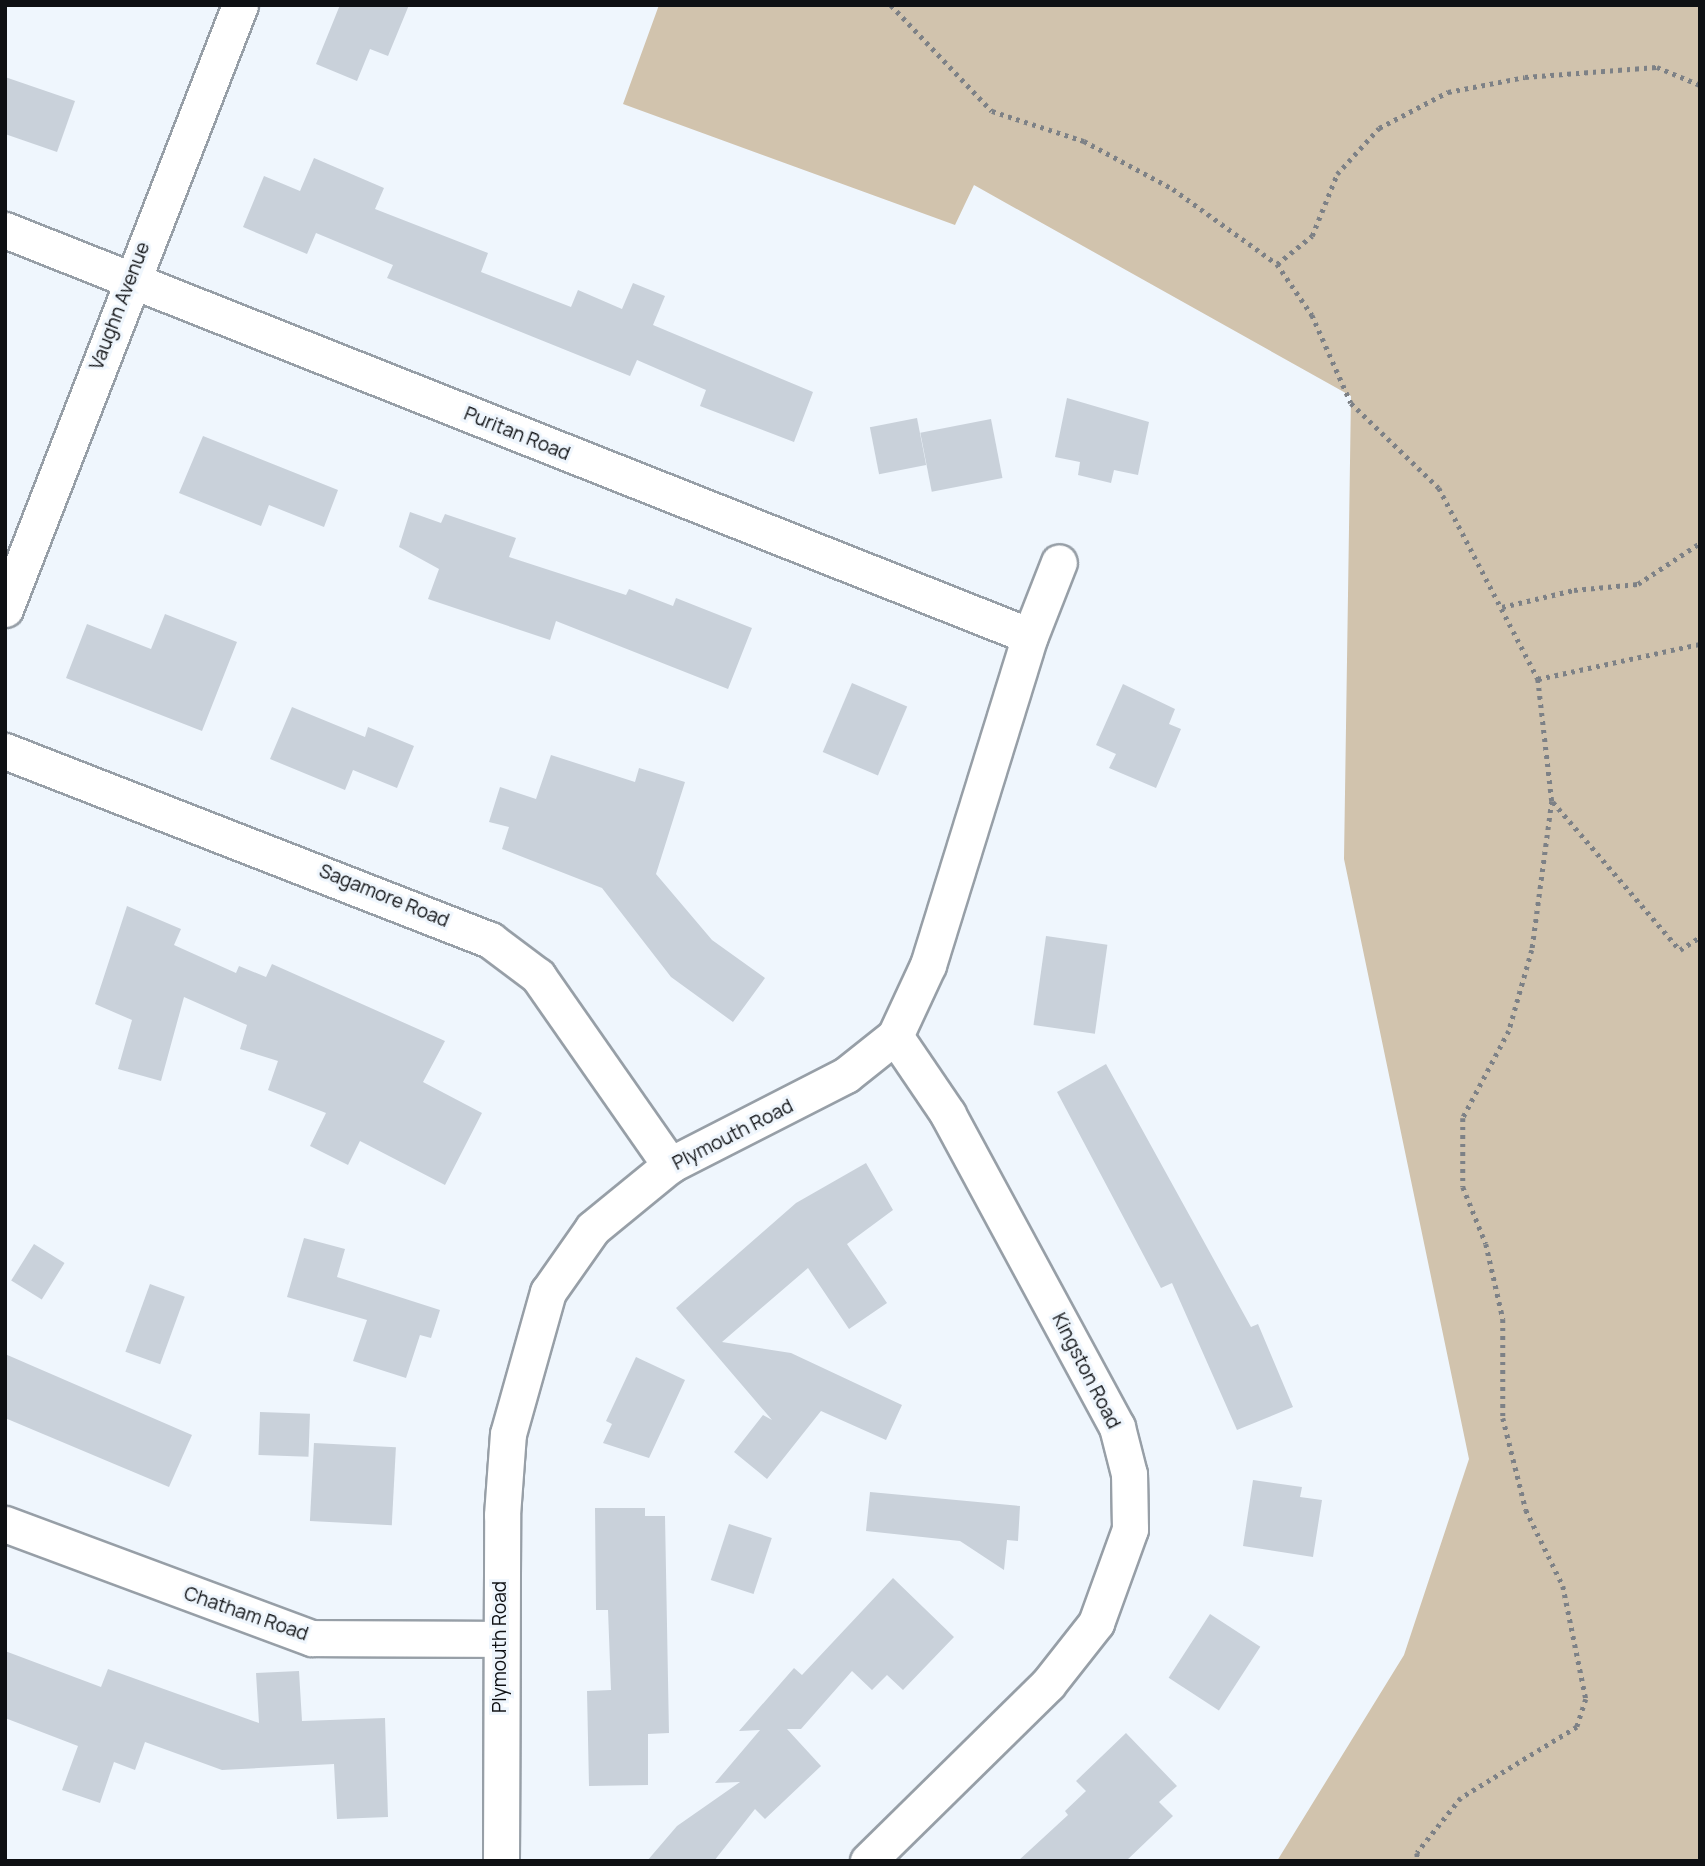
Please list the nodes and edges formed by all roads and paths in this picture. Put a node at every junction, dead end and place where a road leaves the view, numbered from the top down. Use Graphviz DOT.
graph roads {
  1 [pos="240,5"];
  2 [pos="891,5"];
  3 [pos="1700,85"];
  4 [pos="5,230"];
  5 [pos="1277,264"];
  6 [pos="129,281"];
  7 [pos="1698,542"];
  8 [pos="1059,562"];
  9 [pos="1502,607"];
  10 [pos="5,609"];
  11 [pos="1030,636"];
  12 [pos="1700,644"];
  13 [pos="1538,679"];
  14 [pos="5,751"];
  15 [pos="1552,801"];
  16 [pos="1700,937"];
  17 [pos="895,1035"];
  18 [pos="670,1165"];
  19 [pos="5,1524"];
  20 [pos="500,1639"];
  21 [pos="501,1861"];
  22 [pos="868,1861"];
  23 [pos="1418,1861"];
  1 -- 6 [label="street, Vaughn Avenue"];
  2 -- 5 [label="path"];
  3 -- 5 [label="path"];
  4 -- 6 [label="street, Puritan Road"];
  5 -- 9 [label="path"];
  6 -- 10 [label="street, Vaughn Avenue"];
  6 -- 11 [label="street, Puritan Road"];
  7 -- 9 [label="path"];
  8 -- 11 [label="street, Plymouth Road"];
  9 -- 13 [label="path"];
  11 -- 17 [label="street, Plymouth Road"];
  12 -- 13 [label="path"];
  13 -- 15 [label="path"];
  14 -- 18 [label="street, Sagamore Road"];
  15 -- 16 [label="path"];
  15 -- 23 [label="path"];
  17 -- 18 [label="street, Plymouth Road"];
  17 -- 22 [label="street, Kingston Road"];
  18 -- 20 [label="street, Plymouth Road"];
  19 -- 20 [label="street, Chatham Road"];
  20 -- 21 [label="street, Plymouth Road"];
}
